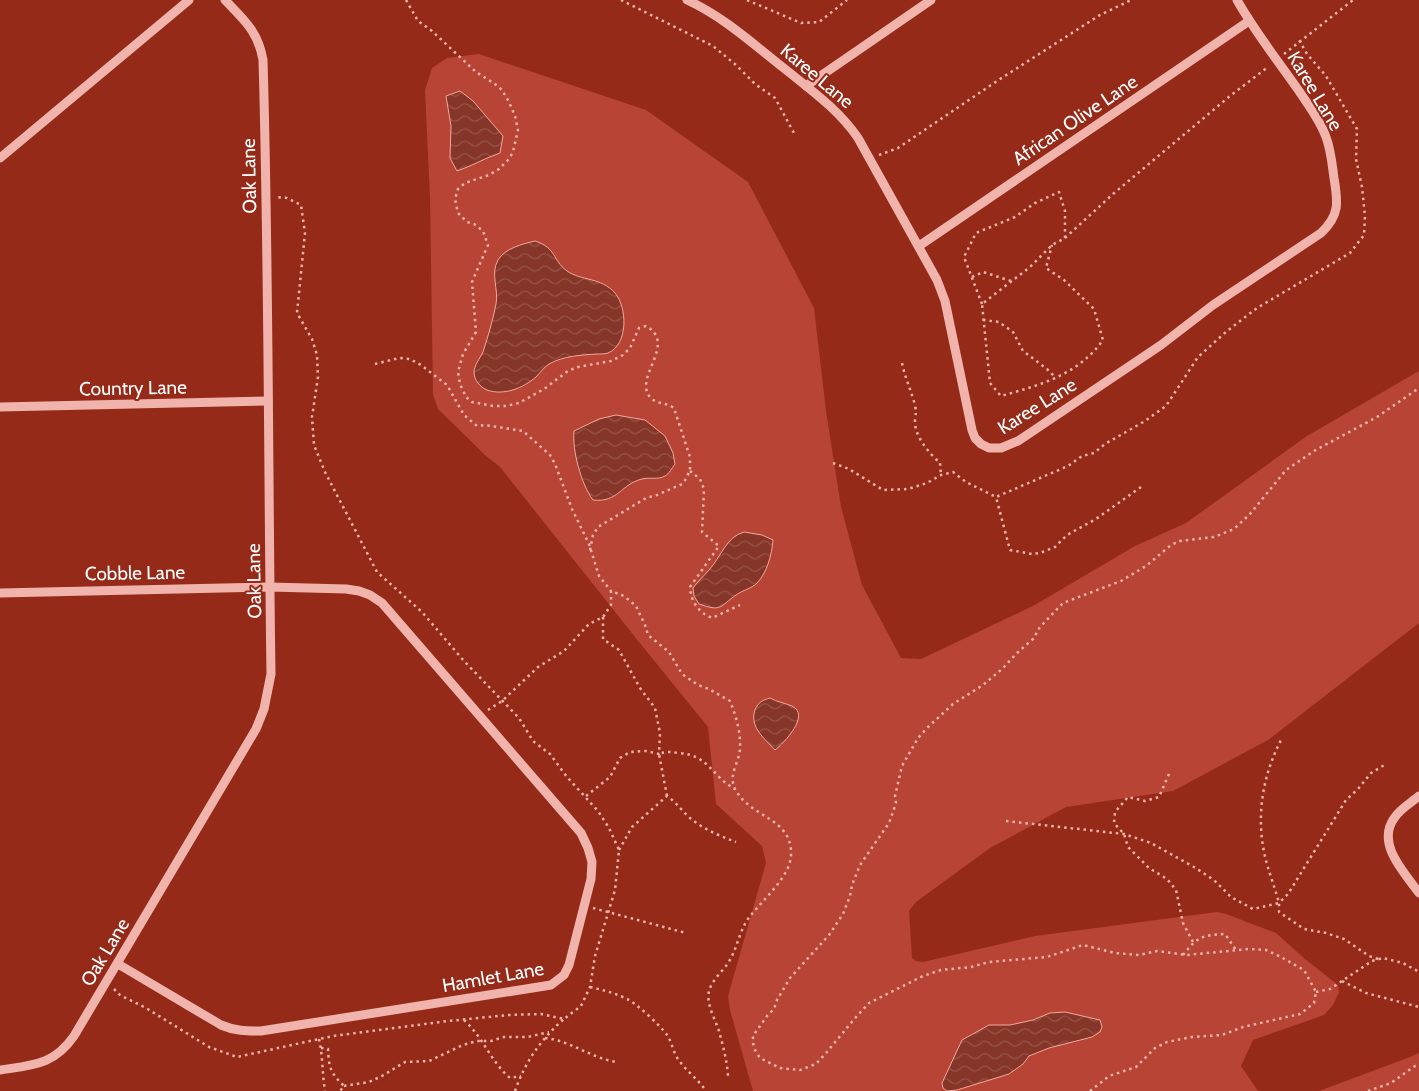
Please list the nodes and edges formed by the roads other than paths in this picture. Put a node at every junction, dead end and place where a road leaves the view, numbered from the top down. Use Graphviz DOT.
graph roads {
  1 [pos="190,0"];
  2 [pos="224,0"];
  3 [pos="687,0"];
  4 [pos="931,0"];
  5 [pos="1237,0"];
  6 [pos="1249,21"];
  7 [pos="806,86"];
  8 [pos="0,158"];
  9 [pos="919,246"];
  10 [pos="268,401"];
  11 [pos="0,407"];
  12 [pos="270,587"];
  13 [pos="0,593"];
  14 [pos="1419,796"];
  15 [pos="1419,893"];
  16 [pos="118,964"];
  17 [pos="0,1070"];
  1 -- 8 [label="street"];
  2 -- 10 [label="street, Oak Lane"];
  3 -- 7 [label="street, Karee Lane"];
  4 -- 7 [label="street"];
  5 -- 6 [label="street, Karee Lane"];
  6 -- 9 [label="street, African Olive Lane"];
  6 -- 9 [label="street, Karee Lane"];
  7 -- 9 [label="street, Karee Lane"];
  10 -- 11 [label="street, Country Lane"];
  10 -- 12 [label="street, Oak Lane"];
  12 -- 13 [label="street, Cobble Lane"];
  12 -- 16 [label="street, Oak Lane"];
  12 -- 16 [label="street, Hamlet Lane"];
  14 -- 15 [label="street"];
  16 -- 17 [label="street, Oak Lane"];
}
